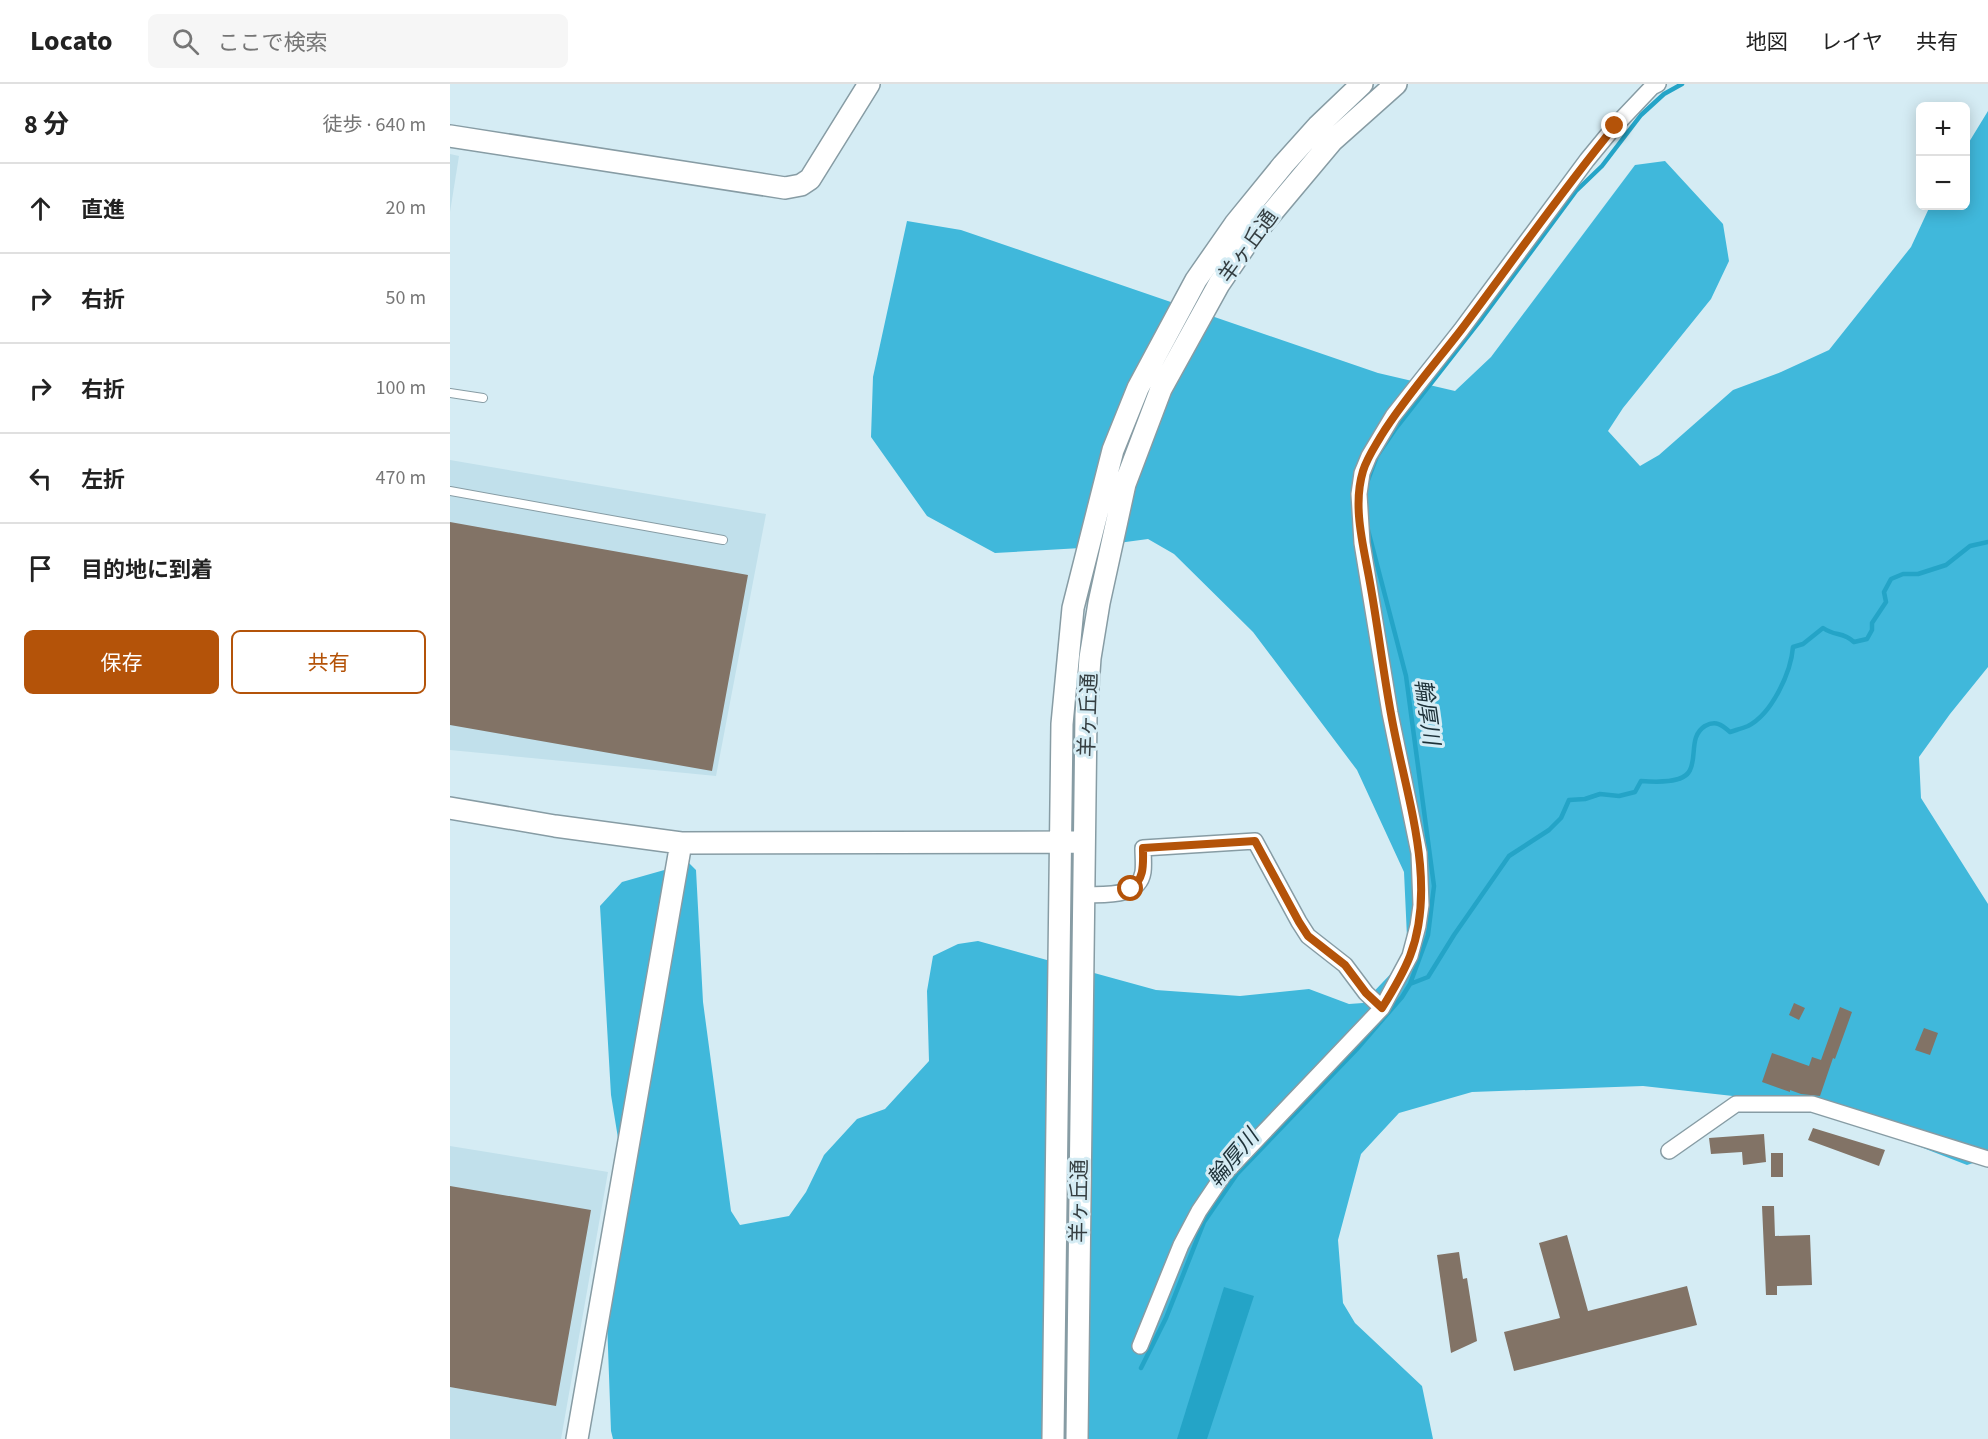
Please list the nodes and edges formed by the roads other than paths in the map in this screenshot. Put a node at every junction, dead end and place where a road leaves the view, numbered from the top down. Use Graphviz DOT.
graph roads {
  1 [pos="869,84"];
  2 [pos="1362,84"];
  3 [pos="1396,84"];
  4 [pos="1658,84"];
  5 [pos="450,136"];
  6 [pos="450,393"];
  7 [pos="483,398"];
  8 [pos="450,491"];
  9 [pos="723,540"];
  10 [pos="450,807"];
  11 [pos="1086,842"];
  12 [pos="681,843"];
  13 [pos="1059,843"];
  14 [pos="1085,895"];
  15 [pos="1382,1008"];
  16 [pos="1669,1151"];
  17 [pos="1988,1158"];
  18 [pos="1140,1346"];
  19 [pos="577,1439"];
  20 [pos="1053,1439"];
  21 [pos="1077,1439"];
  1 -- 5 [label="main road"];
  2 -- 13 [label="main road, 羊ヶ丘通"];
  3 -- 11 [label="main road, 羊ヶ丘通"];
  4 -- 15 [label="street"];
  6 -- 7 [label="lane"];
  8 -- 9 [label="lane"];
  10 -- 12 [label="main road"];
  11 -- 13 [label="main road"];
  11 -- 14 [label="main road, 羊ヶ丘通"];
  12 -- 13 [label="main road"];
  12 -- 19 [label="main road"];
  13 -- 20 [label="main road, 羊ヶ丘通"];
  14 -- 15 [label="street"];
  14 -- 21 [label="main road, 羊ヶ丘通"];
  15 -- 18 [label="street"];
  16 -- 17 [label="street"];
}
